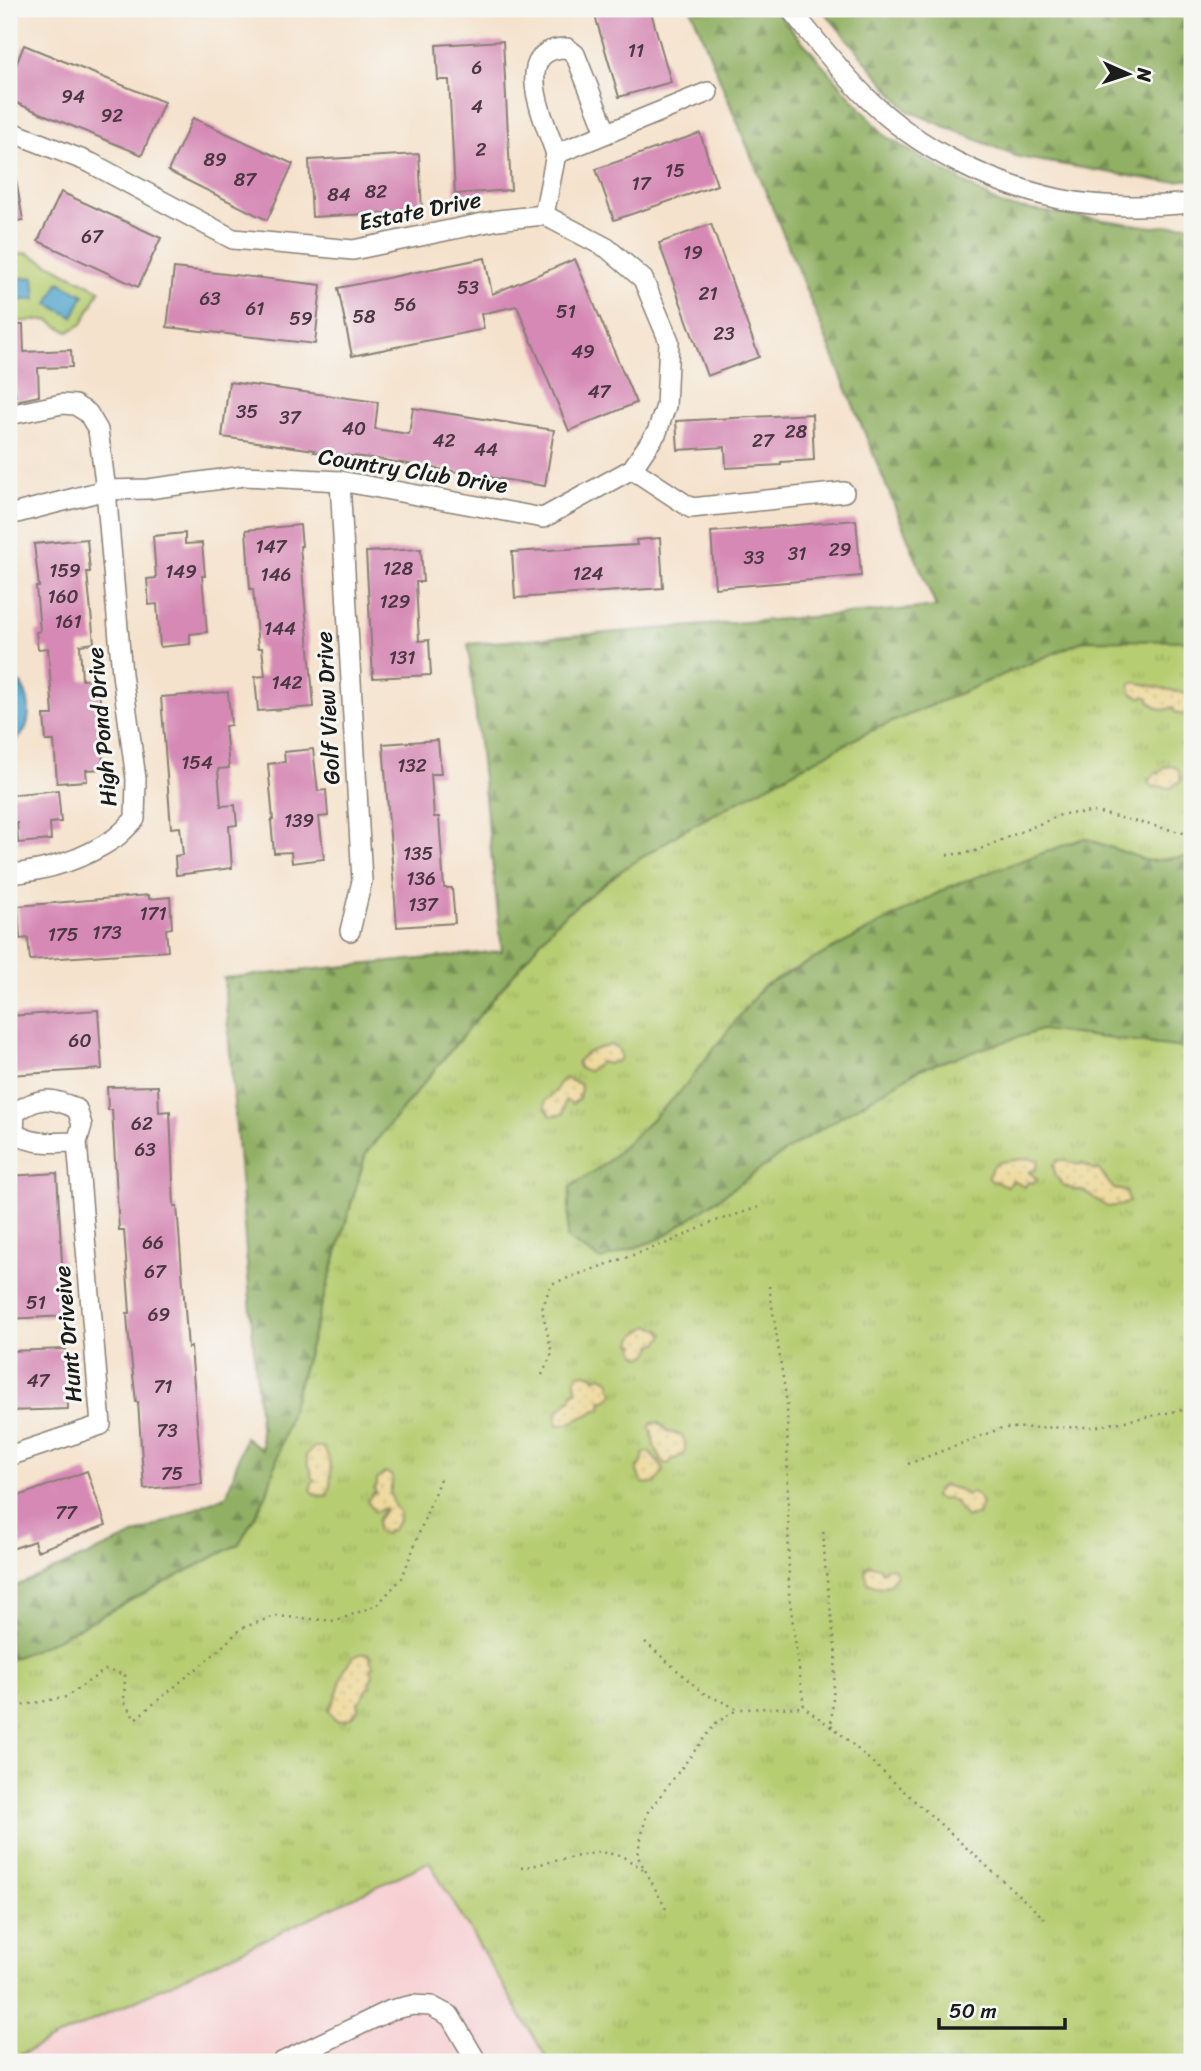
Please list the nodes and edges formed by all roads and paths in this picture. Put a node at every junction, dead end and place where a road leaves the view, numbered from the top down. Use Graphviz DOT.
graph roads {
  1 [pos="790,9"];
  2 [pos="708,92"];
  3 [pos="9,131"];
  4 [pos="606,132"];
  5 [pos="556,154"];
  6 [pos="1192,203"];
  7 [pos="544,215"];
  8 [pos="9,415"];
  9 [pos="632,469"];
  10 [pos="340,481"];
  11 [pos="106,490"];
  12 [pos="844,492"];
  13 [pos="9,515"];
  14 [pos="1192,835"];
  15 [pos="947,855"];
  16 [pos="9,874"];
  17 [pos="350,931"];
  18 [pos="76,1142"];
  19 [pos="763,1206"];
  20 [pos="769,1286"];
  21 [pos="542,1375"];
  22 [pos="1192,1408"];
  23 [pos="9,1457"];
  24 [pos="908,1464"];
  25 [pos="441,1476"];
  26 [pos="823,1527"];
  27 [pos="645,1642"];
  28 [pos="9,1707"];
  29 [pos="804,1707"];
  30 [pos="738,1709"];
  31 [pos="831,1725"];
  32 [pos="521,1868"];
  33 [pos="646,1871"];
  34 [pos="666,1909"];
  35 [pos="1045,1919"];
  36 [pos="282,2062"];
  37 [pos="477,2062"];
  1 -- 6 [label="street"];
  2 -- 4 [label="street"];
  3 -- 7 [label="street, Estate Drive"];
  4 -- 5 [label="street"];
  4 -- 5 [label="street"];
  5 -- 7 [label="street"];
  7 -- 9 [label="street"];
  8 -- 11 [label="street"];
  9 -- 10 [label="street, Country Club Drive"];
  9 -- 12 [label="street"];
  10 -- 11 [label="street, Country Club Drive"];
  10 -- 17 [label="street, Golf View Drive"];
  11 -- 13 [label="street, Country Club Drive"];
  11 -- 16 [label="street, High Pond Drive"];
  14 -- 15 [label="path"];
  18 -- 23 [label="street, Hunt Driveive"];
  19 -- 21 [label="path"];
  20 -- 29 [label="path"];
  22 -- 24 [label="path"];
  25 -- 28 [label="path"];
  26 -- 31 [label="path"];
  27 -- 30 [label="path"];
  29 -- 30 [label="path"];
  29 -- 31 [label="path"];
  30 -- 33 [label="path"];
  31 -- 35 [label="path"];
  32 -- 33 [label="path"];
  33 -- 34 [label="path"];
  36 -- 37 [label="street"];
}
